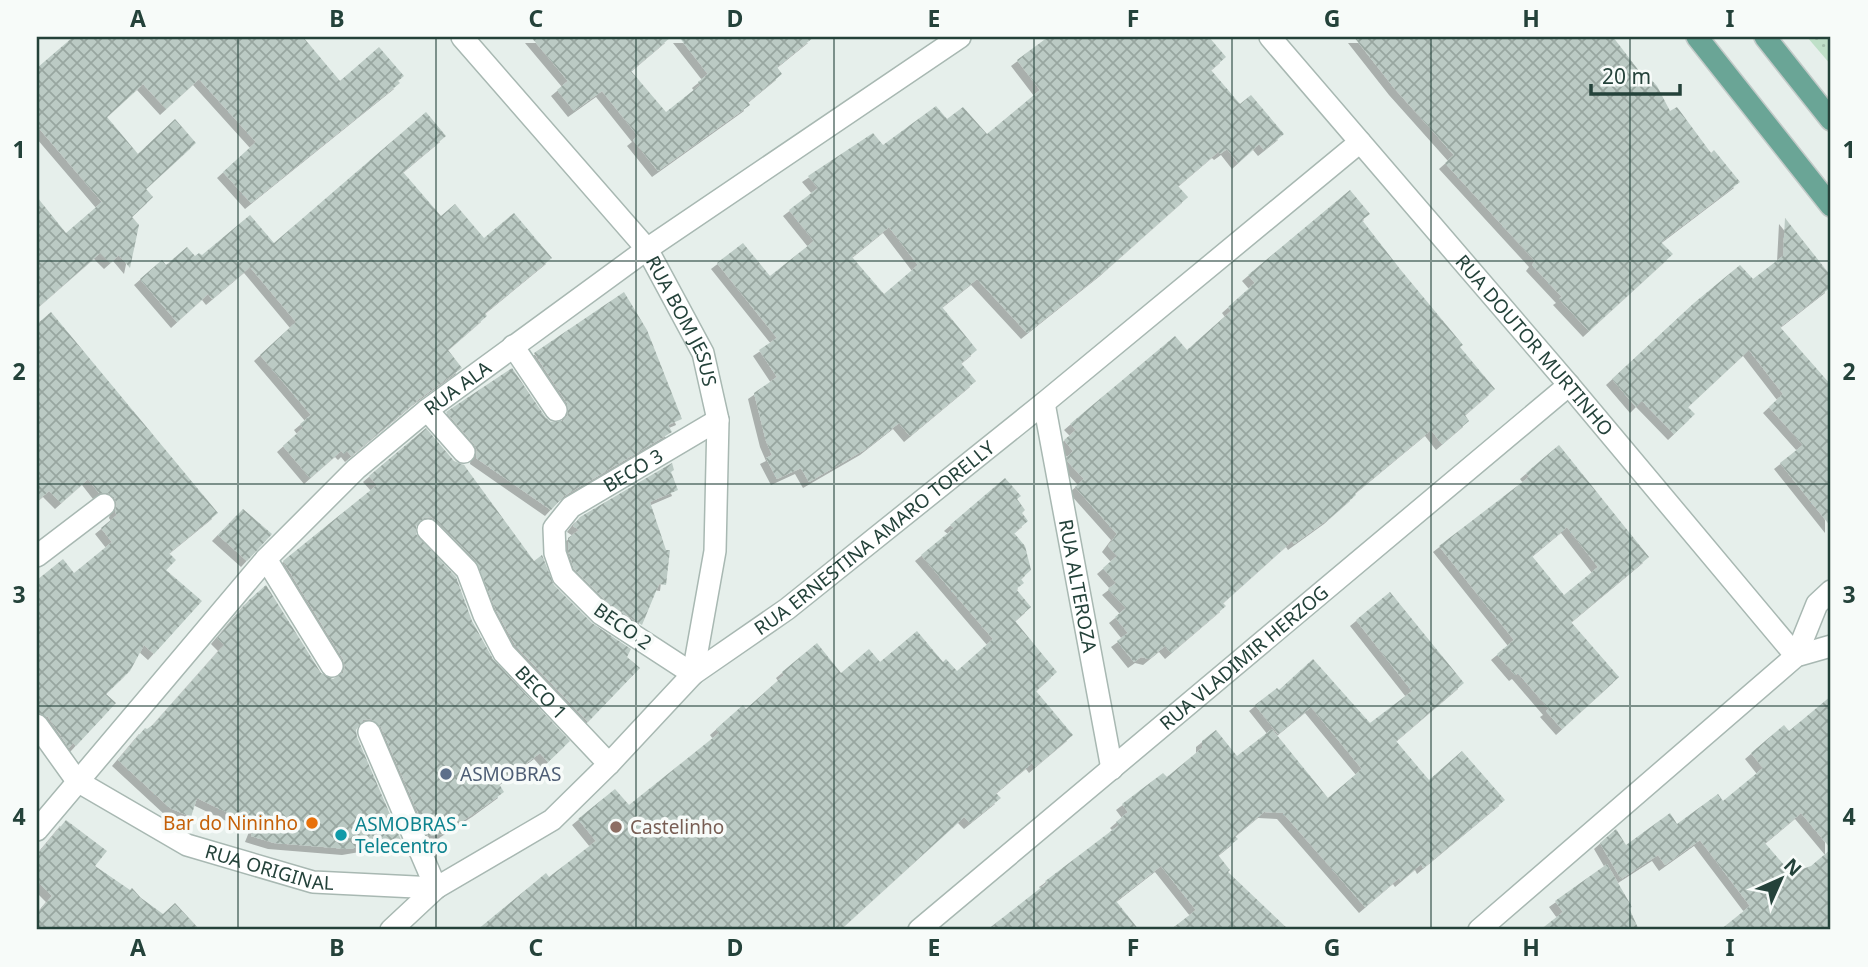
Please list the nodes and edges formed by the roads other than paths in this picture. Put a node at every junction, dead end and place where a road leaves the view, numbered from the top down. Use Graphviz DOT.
graph roads {
  1 [pos="462,37"];
  2 [pos="960,37"];
  3 [pos="1269,37"];
  4 [pos="1697,37"];
  5 [pos="1765,37"];
  6 [pos="1831,120"];
  7 [pos="1360,142"];
  8 [pos="1831,206"];
  9 [pos="647,248"];
  10 [pos="513,346"];
  11 [pos="1569,385"];
  12 [pos="1044,402"];
  13 [pos="427,410"];
  14 [pos="555,410"];
  15 [pos="718,420"];
  16 [pos="464,453"];
  17 [pos="104,505"];
  18 [pos="554,528"];
  19 [pos="428,530"];
  20 [pos="37,556"];
  21 [pos="266,559"];
  22 [pos="1831,591"];
  23 [pos="1831,646"];
  24 [pos="1796,656"];
  25 [pos="332,666"];
  26 [pos="693,674"];
  27 [pos="37,725"];
  28 [pos="369,732"];
  29 [pos="609,764"];
  30 [pos="1112,769"];
  31 [pos="77,781"];
  32 [pos="37,830"];
  33 [pos="436,888"];
  34 [pos="391,930"];
  35 [pos="919,930"];
  36 [pos="1479,930"];
  1 -- 9 [label="street, RUA BOM JESUS"];
  2 -- 9 [label="street, RUA ALA"];
  3 -- 7 [label="street, RUA DOUTOR MURTINHO"];
  4 -- 8 [label="main road"];
  5 -- 6 [label="main road"];
  7 -- 11 [label="street, RUA DOUTOR MURTINHO"];
  7 -- 12 [label="street, RUA ERNESTINA AMARO TORELLY"];
  9 -- 10 [label="street, RUA ALA"];
  9 -- 15 [label="street, RUA BOM JESUS"];
  10 -- 13 [label="street, RUA ALA"];
  10 -- 14 [label="street"];
  11 -- 24 [label="street, RUA DOUTOR MURTINHO"];
  11 -- 30 [label="street, RUA VLADIMIR HERZOG"];
  12 -- 26 [label="street, RUA ERNESTINA AMARO TORELLY"];
  12 -- 30 [label="street, RUA ALTEROZA"];
  13 -- 16 [label="street"];
  13 -- 21 [label="street, RUA ALA"];
  15 -- 18 [label="street, BECO 3"];
  15 -- 26 [label="street, RUA BOM JESUS"];
  17 -- 20 [label="street"];
  18 -- 26 [label="street, BECO 2"];
  19 -- 29 [label="street, BECO 1"];
  21 -- 25 [label="street"];
  21 -- 31 [label="street, RUA ALA"];
  22 -- 24 [label="street"];
  23 -- 24 [label="street"];
  24 -- 36 [label="street"];
  26 -- 29 [label="street, RUA ERNESTINA AMARO TORELLY"];
  27 -- 31 [label="street"];
  28 -- 33 [label="street"];
  29 -- 33 [label="street, RUA ERNESTINA AMARO TORELLY"];
  30 -- 35 [label="street, RUA VLADIMIR HERZOG"];
  31 -- 32 [label="street, RUA ALA"];
  31 -- 33 [label="street, RUA ORIGINAL"];
  33 -- 34 [label="street, RUA ERNESTINA AMARO TORELLY"];
}
